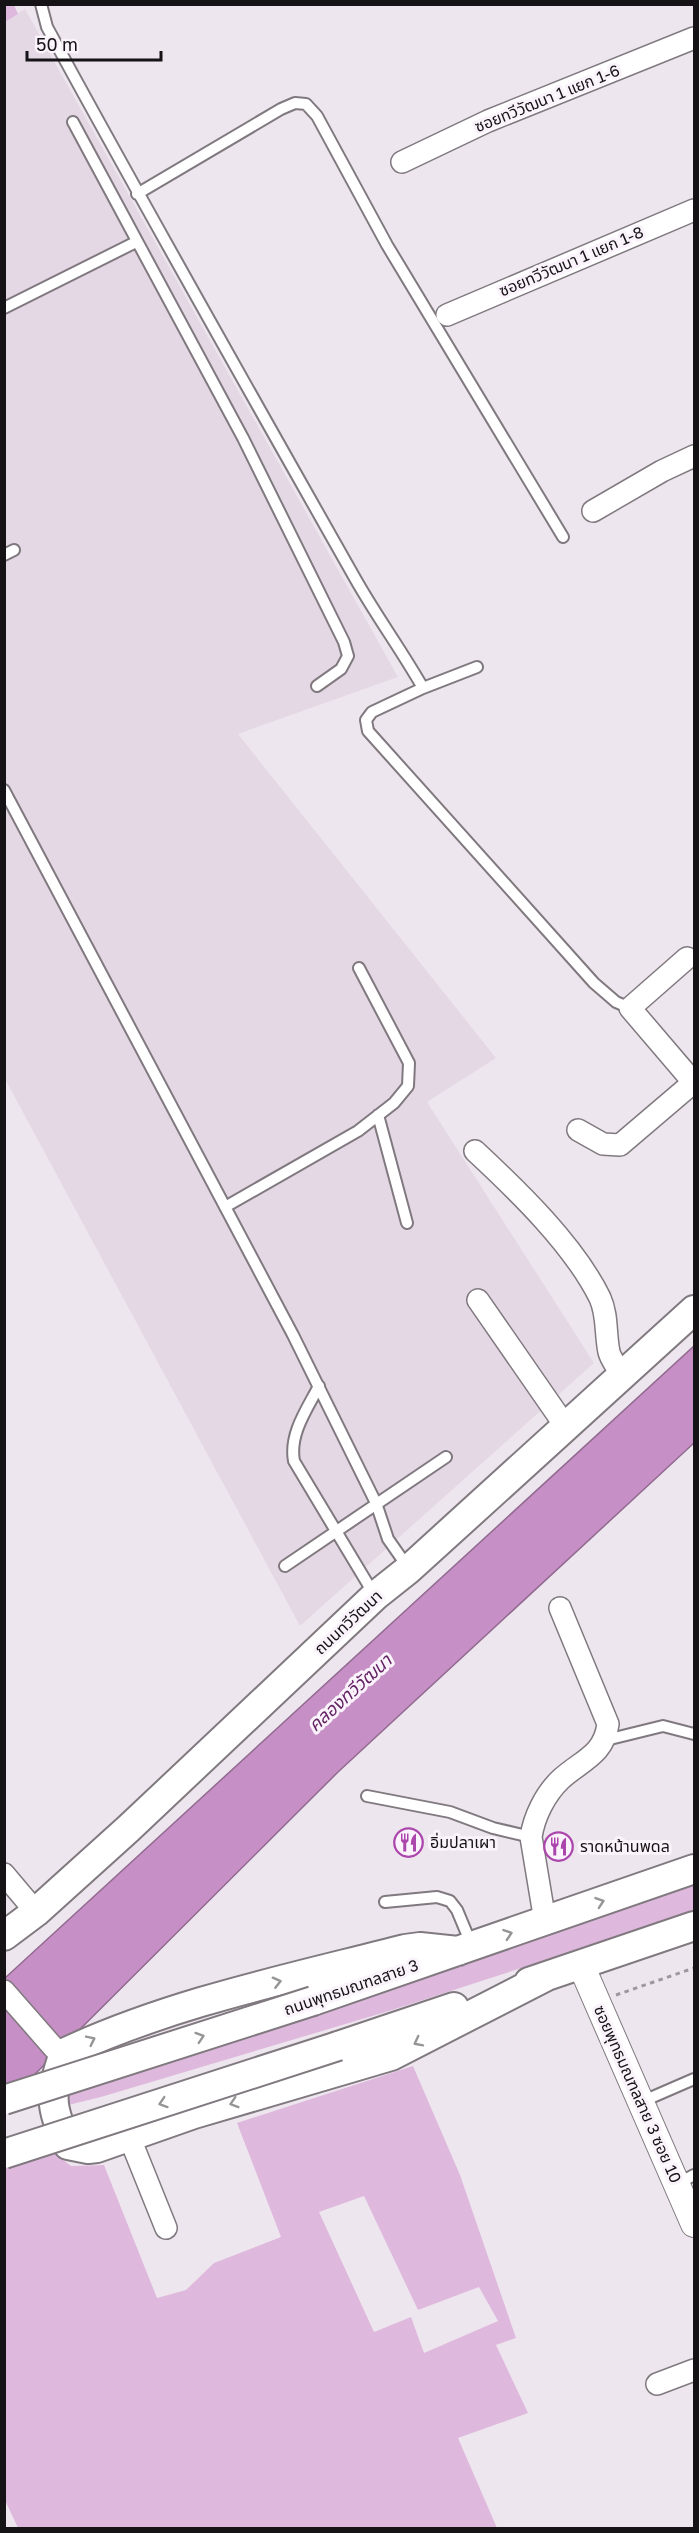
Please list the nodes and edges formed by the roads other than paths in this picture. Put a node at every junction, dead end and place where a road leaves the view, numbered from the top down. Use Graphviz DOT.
graph roads {
  1 [pos="41,4"];
  2 [pos="694,38"];
  3 [pos="73,122"];
  4 [pos="402,162"];
  5 [pos="137,194"];
  6 [pos="694,210"];
  7 [pos="136,243"];
  8 [pos="4,308"];
  9 [pos="447,315"];
  10 [pos="694,456"];
  11 [pos="593,511"];
  12 [pos="563,537"];
  13 [pos="477,667"];
  14 [pos="317,686"];
  15 [pos="423,688"];
  16 [pos="4,790"];
  17 [pos="692,958"];
  18 [pos="359,968"];
  19 [pos="630,1008"];
  20 [pos="694,1083"];
  21 [pos="378,1115"];
  22 [pos="578,1130"];
  23 [pos="475,1151"];
  24 [pos="225,1207"];
  25 [pos="407,1223"];
  26 [pos="478,1300"];
  27 [pos="694,1310"];
  28 [pos="622,1376"];
  29 [pos="319,1386"];
  30 [pos="566,1427"];
  31 [pos="446,1457"];
  32 [pos="376,1503"];
  33 [pos="336,1531"];
  34 [pos="285,1566"];
  35 [pos="409,1569"];
  36 [pos="375,1596"];
  37 [pos="560,1608"];
  38 [pos="694,1734"];
  39 [pos="606,1740"];
  40 [pos="367,1796"];
  41 [pos="531,1837"];
  42 [pos="694,1869"];
  43 [pos="4,1874"];
  44 [pos="385,1902"];
  45 [pos="36,1912"];
  46 [pos="545,1921"];
  47 [pos="694,1926"];
  48 [pos="4,1936"];
  49 [pos="465,1948"];
  50 [pos="581,1965"];
  51 [pos="545,1977"];
  52 [pos="4,1991"];
  53 [pos="59,2050"];
  54 [pos="694,2079"];
  55 [pos="4,2100"];
  56 [pos="641,2102"];
  57 [pos="129,2136"];
  58 [pos="4,2154"];
  59 [pos="686,2179"];
  60 [pos="694,2224"];
  61 [pos="166,2228"];
  62 [pos="694,2370"];
  63 [pos="657,2385"];
  1 -- 5 [label="lane"];
  2 -- 4 [label="street, ซอยทวีวัฒนา 1 แยก 1-6"];
  3 -- 7 [label="lane"];
  5 -- 12 [label="lane"];
  5 -- 15 [label="lane"];
  6 -- 9 [label="street, ซอยทวีวัฒนา 1 แยก 1-8"];
  7 -- 8 [label="lane"];
  7 -- 14 [label="lane"];
  10 -- 11 [label="street"];
  13 -- 15 [label="lane"];
  15 -- 19 [label="lane"];
  16 -- 24 [label="lane"];
  17 -- 19 [label="street"];
  18 -- 21 [label="lane"];
  19 -- 20 [label="street"];
  20 -- 22 [label="street"];
  21 -- 24 [label="lane"];
  21 -- 25 [label="lane"];
  23 -- 28 [label="street"];
  24 -- 29 [label="lane"];
  26 -- 30 [label="street"];
  27 -- 28 [label="main road, ถนนทวีวัฒนา"];
  28 -- 30 [label="main road, ถนนทวีวัฒนา"];
  29 -- 32 [label="lane"];
  29 -- 33 [label="lane"];
  30 -- 35 [label="main road, ถนนทวีวัฒนา"];
  31 -- 32 [label="lane"];
  32 -- 33 [label="lane"];
  32 -- 35 [label="lane"];
  33 -- 34 [label="lane"];
  33 -- 36 [label="lane"];
  35 -- 36 [label="main road, ถนนทวีวัฒนา"];
  36 -- 45 [label="main road, ถนนทวีวัฒนา"];
  37 -- 39 [label="street"];
  38 -- 39 [label="lane"];
  39 -- 41 [label="street"];
  40 -- 41 [label="lane"];
  41 -- 46 [label="street"];
  46 -- 42 [label="main road, ถนนพุทธมณฑลสาย 3, one-way"];
  43 -- 45 [label="street"];
  44 -- 49 [label="lane"];
  45 -- 48 [label="main road, ถนนทวีวัฒนา"];
  49 -- 46 [label="main road, ถนนพุทธมณฑลสาย 3, one-way"];
  47 -- 50 [label="main road"];
  53 -- 49 [label="main road, one-way"];
  55 -- 49 [label="main road, ถนนพุทธมณฑลสาย 3, one-way, bridge"];
  50 -- 51 [label="main road"];
  50 -- 56 [label="street, ซอยพุทธมณฑลสาย 3 ซอย 10"];
  51 -- 57 [label="main road, one-way"];
  51 -- 58 [label="main road, one-way, bridge"];
  52 -- 53 [label="street"];
  53 -- 57 [label="main road"];
  54 -- 56 [label="lane"];
  56 -- 59 [label="street, ซอยพุทธมณฑลสาย 3 ซอย 10"];
  57 -- 61 [label="street"];
  59 -- 60 [label="street, ซอยพุทธมณฑลสาย 3 ซอย 10"];
  62 -- 63 [label="street"];
}
